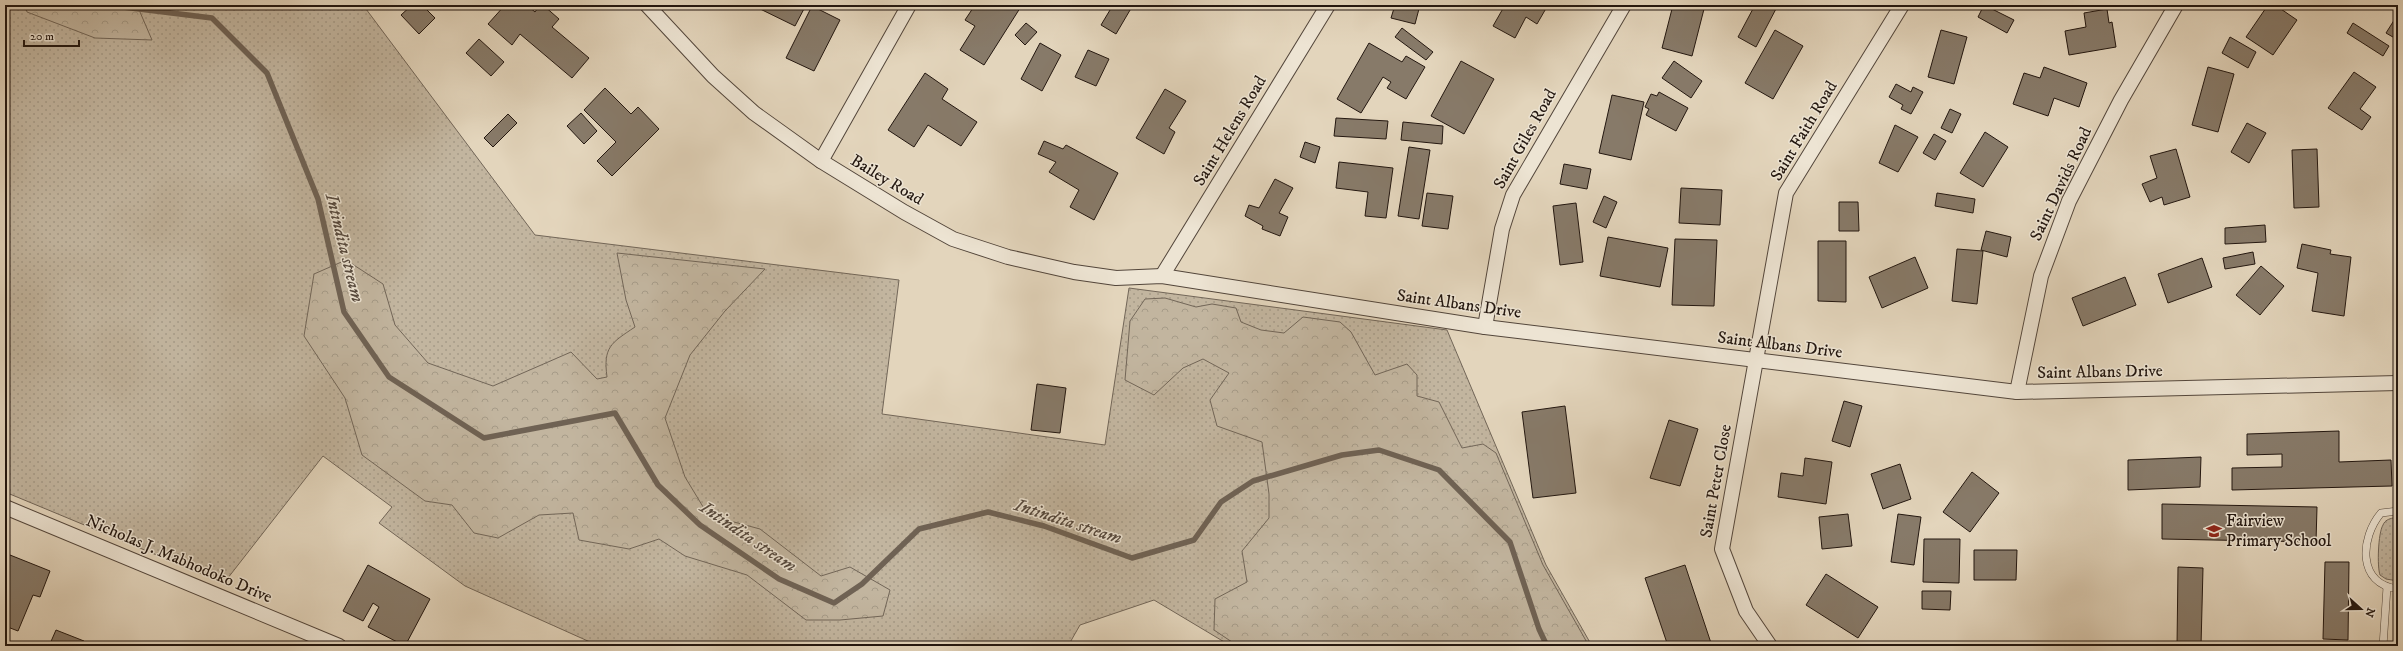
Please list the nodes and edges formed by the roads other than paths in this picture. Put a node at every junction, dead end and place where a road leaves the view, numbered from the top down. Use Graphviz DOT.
graph roads {
  1 [pos="648,5"];
  2 [pos="909,5"];
  3 [pos="1328,5"];
  4 [pos="1624,5"];
  5 [pos="1902,5"];
  6 [pos="2176,5"];
  7 [pos="821,161"];
  8 [pos="1162,276"];
  9 [pos="1485,327"];
  10 [pos="1756,360"];
  11 [pos="2398,383"];
  12 [pos="2017,392"];
  13 [pos="5,506"];
  14 [pos="2398,511"];
  15 [pos="2387,587"];
  16 [pos="2398,588"];
  17 [pos="333,644"];
  18 [pos="1770,646"];
  19 [pos="2383,646"];
  1 -- 7 [label="street, Bailey Road"];
  2 -- 7 [label="street"];
  3 -- 8 [label="street, Saint Helens Road"];
  4 -- 9 [label="street, Saint Giles Road"];
  5 -- 10 [label="street, Saint Faith Road"];
  6 -- 12 [label="street, Saint Davids Road"];
  7 -- 8 [label="street, Bailey Road"];
  8 -- 9 [label="street, Saint Albans Drive"];
  9 -- 10 [label="street, Saint Albans Drive"];
  10 -- 12 [label="street, Saint Albans Drive"];
  10 -- 18 [label="street, Saint Peter Close"];
  11 -- 12 [label="street, Saint Albans Drive"];
  13 -- 17 [label="street, Nicholas J. Mabhodoko Drive"];
  14 -- 15 [label="lane"];
  15 -- 16 [label="lane"];
  15 -- 19 [label="lane"];
}
